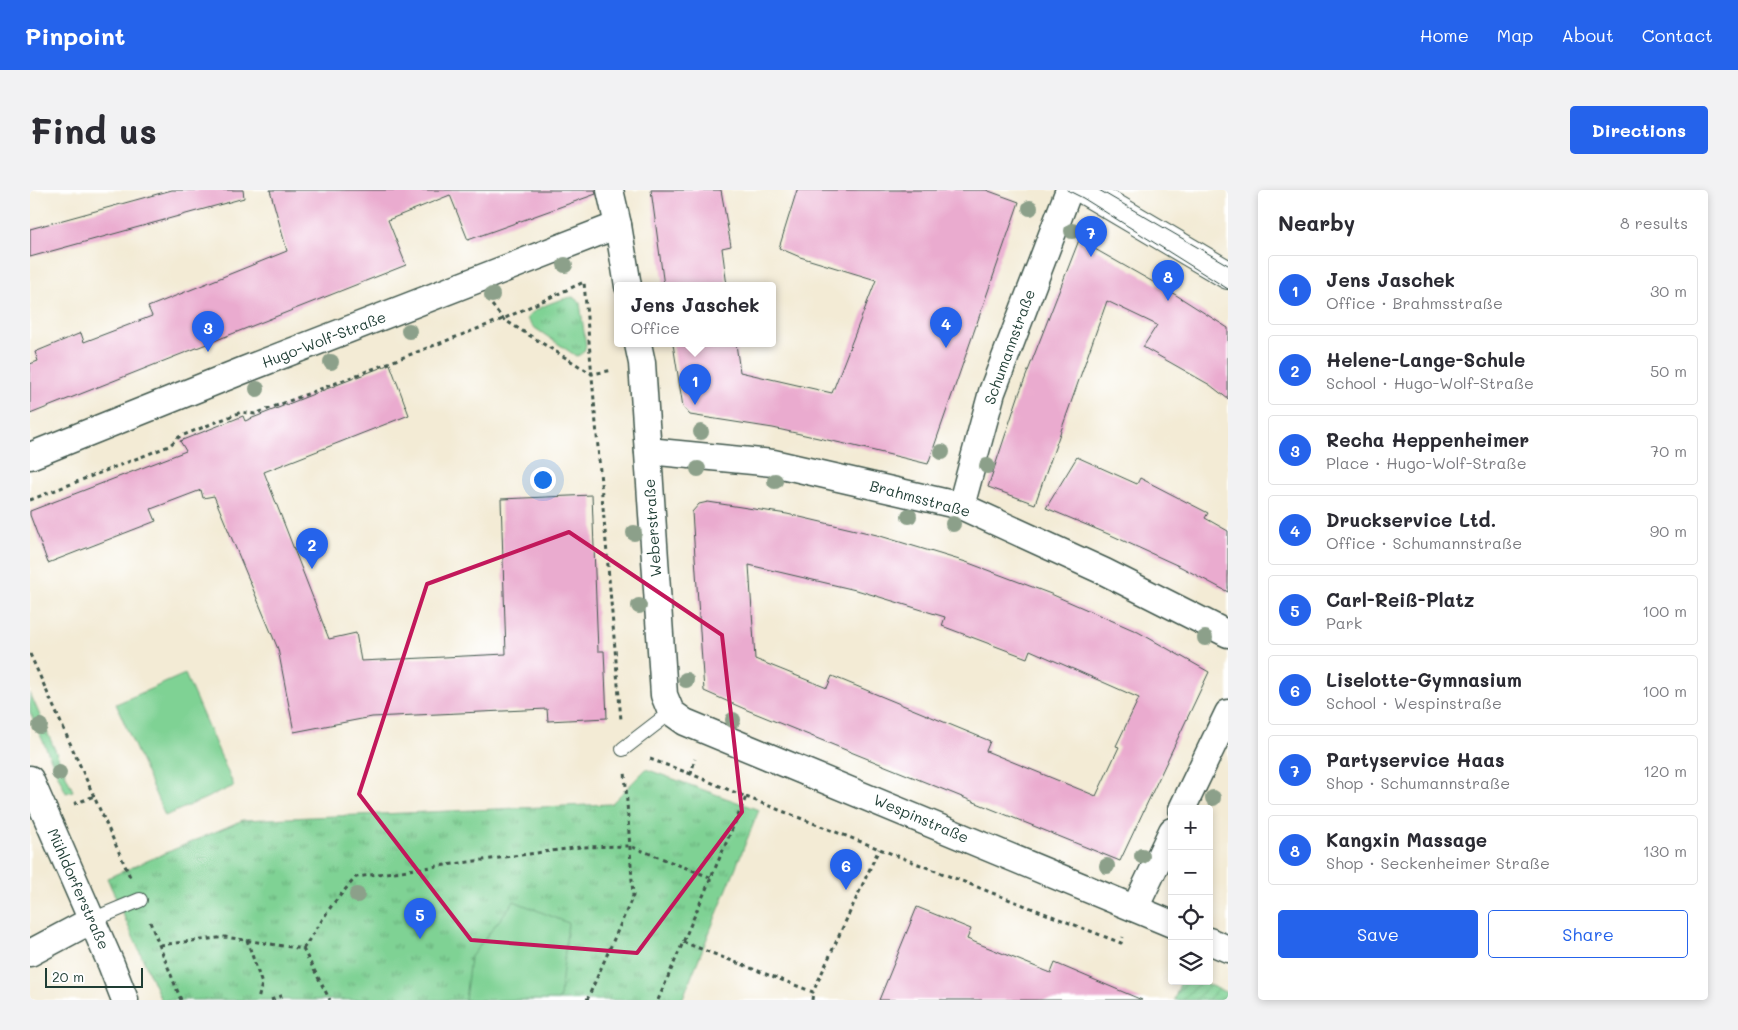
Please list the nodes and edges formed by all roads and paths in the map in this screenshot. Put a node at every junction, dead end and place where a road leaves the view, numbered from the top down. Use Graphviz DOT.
graph roads {
  1 [pos="610,190"];
  2 [pos="1069,190"];
  3 [pos="1084,190"];
  4 [pos="618,225"];
  5 [pos="1228,275"];
  6 [pos="473,282"];
  7 [pos="627,282"];
  8 [pos="503,319"];
  9 [pos="640,354"];
  10 [pos="592,374"];
  11 [pos="648,451"];
  12 [pos="30,456"];
  13 [pos="30,500"];
  14 [pos="961,506"];
  15 [pos="1228,634"];
  16 [pos="30,654"];
  17 [pos="671,712"];
  18 [pos="1228,713"];
  19 [pos="705,730"];
  20 [pos="623,749"];
  21 [pos="690,774"];
  22 [pos="30,779"];
  23 [pos="746,797"];
  24 [pos="1184,805"];
  25 [pos="1168,839"];
  26 [pos="630,846"];
  27 [pos="880,848"];
  28 [pos="712,878"];
  29 [pos="140,900"];
  30 [pos="1135,908"];
  31 [pos="92,920"];
  32 [pos="1168,922"];
  33 [pos="246,940"];
  34 [pos="683,942"];
  35 [pos="1213,942"];
  36 [pos="303,948"];
  37 [pos="1228,949"];
  38 [pos="30,953"];
  39 [pos="813,992"];
  40 [pos="284,995"];
  41 [pos="125,1000"];
  42 [pos="181,1000"];
  43 [pos="258,1000"];
  44 [pos="271,1000"];
  45 [pos="330,1000"];
  46 [pos="587,1000"];
  47 [pos="658,1000"];
  48 [pos="812,1000"];
  1 -- 4 [label="street"];
  2 -- 14 [label="street, Schumannstraße"];
  3 -- 5 [label="street"];
  4 -- 6 [label="street, Hugo-Wolf-Straße"];
  4 -- 7 [label="street"];
  6 -- 8 [label="path"];
  6 -- 12 [label="street, Hugo-Wolf-Straße"];
  8 -- 10 [label="path"];
  8 -- 10 [label="path"];
  8 -- 13 [label="path"];
  9 -- 10 [label="path"];
  9 -- 11 [label="street, Weberstraße"];
  10 -- 20 [label="path"];
  11 -- 14 [label="street, Brahmsstraße"];
  11 -- 17 [label="street, Weberstraße"];
  14 -- 15 [label="street, Brahmsstraße"];
  16 -- 29 [label="path"];
  17 -- 19 [label="street, Wespinstraße"];
  17 -- 20 [label="lane"];
  18 -- 24 [label="street"];
  19 -- 21 [label="path"];
  19 -- 30 [label="street, Wespinstraße"];
  20 -- 21 [label="path"];
  20 -- 26 [label="path"];
  21 -- 23 [label="path"];
  22 -- 31 [label="street, Mühldorferstraße"];
  23 -- 27 [label="path"];
  23 -- 28 [label="path"];
  25 -- 30 [label="street"];
  26 -- 28 [label="path"];
  26 -- 36 [label="path"];
  26 -- 46 [label="path"];
  27 -- 30 [label="path"];
  27 -- 39 [label="path"];
  28 -- 34 [label="path"];
  29 -- 31 [label="lane"];
  30 -- 32 [label="street, Wespinstraße"];
  31 -- 38 [label="street"];
  31 -- 41 [label="street, Mühldorferstraße"];
  33 -- 36 [label="path"];
  33 -- 42 [label="path"];
  33 -- 43 [label="path"];
  34 -- 39 [label="path"];
  34 -- 47 [label="path"];
  35 -- 37 [label="street"];
  36 -- 45 [label="path"];
  39 -- 48 [label="path"];
  40 -- 44 [label="path"];
}
